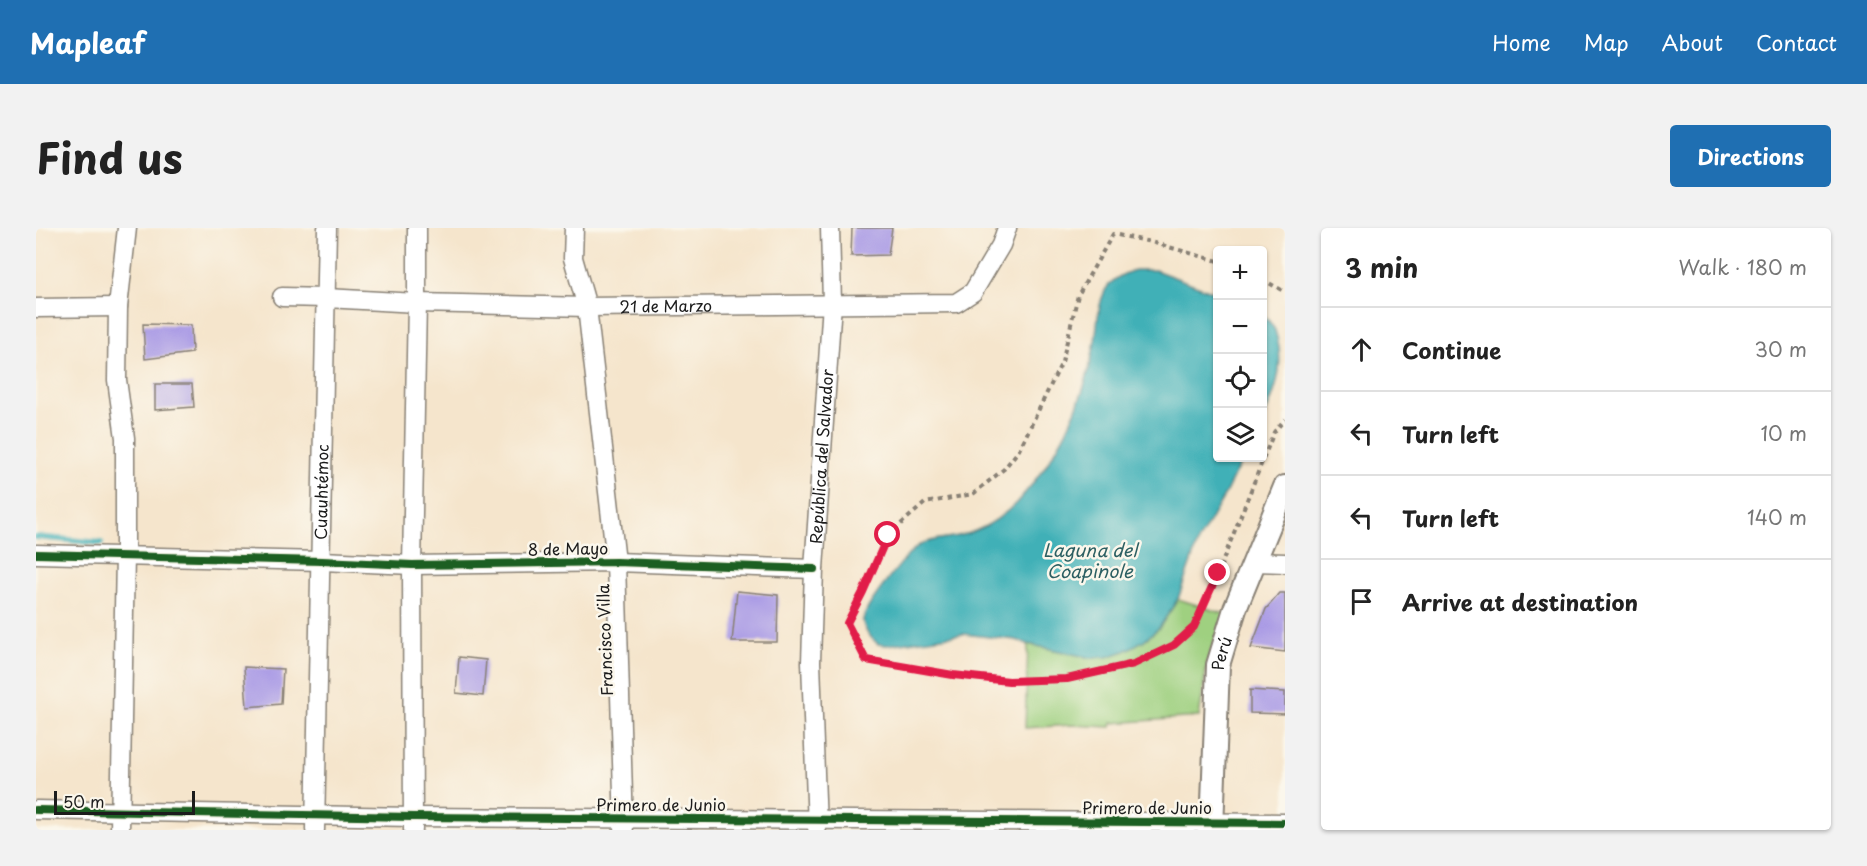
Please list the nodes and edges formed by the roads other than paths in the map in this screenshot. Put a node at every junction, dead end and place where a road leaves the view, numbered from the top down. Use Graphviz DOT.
graph roads {
  1 [pos="127,228"];
  2 [pos="327,228"];
  3 [pos="417,228"];
  4 [pos="574,228"];
  5 [pos="830,228"];
  6 [pos="1007,228"];
  7 [pos="282,297"];
  8 [pos="326,298"];
  9 [pos="417,303"];
  10 [pos="831,303"];
  11 [pos="587,307"];
  12 [pos="36,308"];
  13 [pos="118,308"];
  14 [pos="1285,488"];
  15 [pos="36,554"];
  16 [pos="125,555"];
  17 [pos="322,561"];
  18 [pos="616,562"];
  19 [pos="1253,562"];
  20 [pos="1285,563"];
  21 [pos="412,565"];
  22 [pos="814,569"];
  23 [pos="36,810"];
  24 [pos="120,821"];
  25 [pos="315,823"];
  26 [pos="412,823"];
  27 [pos="1285,823"];
  28 [pos="624,824"];
  29 [pos="817,824"];
  30 [pos="1018,825"];
  31 [pos="1212,826"];
  1 -- 13 [label="street"];
  2 -- 8 [label="street, Cuauhtémoc"];
  3 -- 9 [label="street"];
  4 -- 11 [label="street, Francisco Villa"];
  5 -- 10 [label="street, República del Salvador"];
  6 -- 10 [label="street, 21 de Marzo"];
  7 -- 8 [label="street, 21 de Marzo"];
  8 -- 9 [label="street, 21 de Marzo"];
  8 -- 17 [label="street, Cuauhtémoc"];
  9 -- 11 [label="street, 21 de Marzo"];
  9 -- 21 [label="street"];
  10 -- 11 [label="street, 21 de Marzo"];
  10 -- 22 [label="street, República del Salvador"];
  11 -- 18 [label="street, Francisco Villa"];
  12 -- 13 [label="street"];
  13 -- 16 [label="street"];
  14 -- 19 [label="street, Perú"];
  15 -- 16 [label="street, 8 de Mayo"];
  16 -- 17 [label="street, 8 de Mayo"];
  16 -- 24 [label="street"];
  17 -- 21 [label="street, 8 de Mayo"];
  17 -- 25 [label="street, Cuauhtémoc"];
  18 -- 21 [label="street, 8 de Mayo"];
  18 -- 22 [label="street, 8 de Mayo"];
  18 -- 28 [label="street, Francisco Villa"];
  19 -- 20 [label="street"];
  19 -- 31 [label="street, Perú"];
  21 -- 26 [label="street"];
  22 -- 29 [label="street, República del Salvador"];
  23 -- 24 [label="street, Primero de Junio"];
  24 -- 25 [label="street, Primero de Junio"];
  25 -- 26 [label="street, Primero de Junio"];
  26 -- 28 [label="street, Primero de Junio"];
  27 -- 31 [label="street, Primero de Junio"];
  28 -- 29 [label="street, Primero de Junio"];
  29 -- 30 [label="street, Primero de Junio"];
  30 -- 31 [label="street, Primero de Junio"];
}
